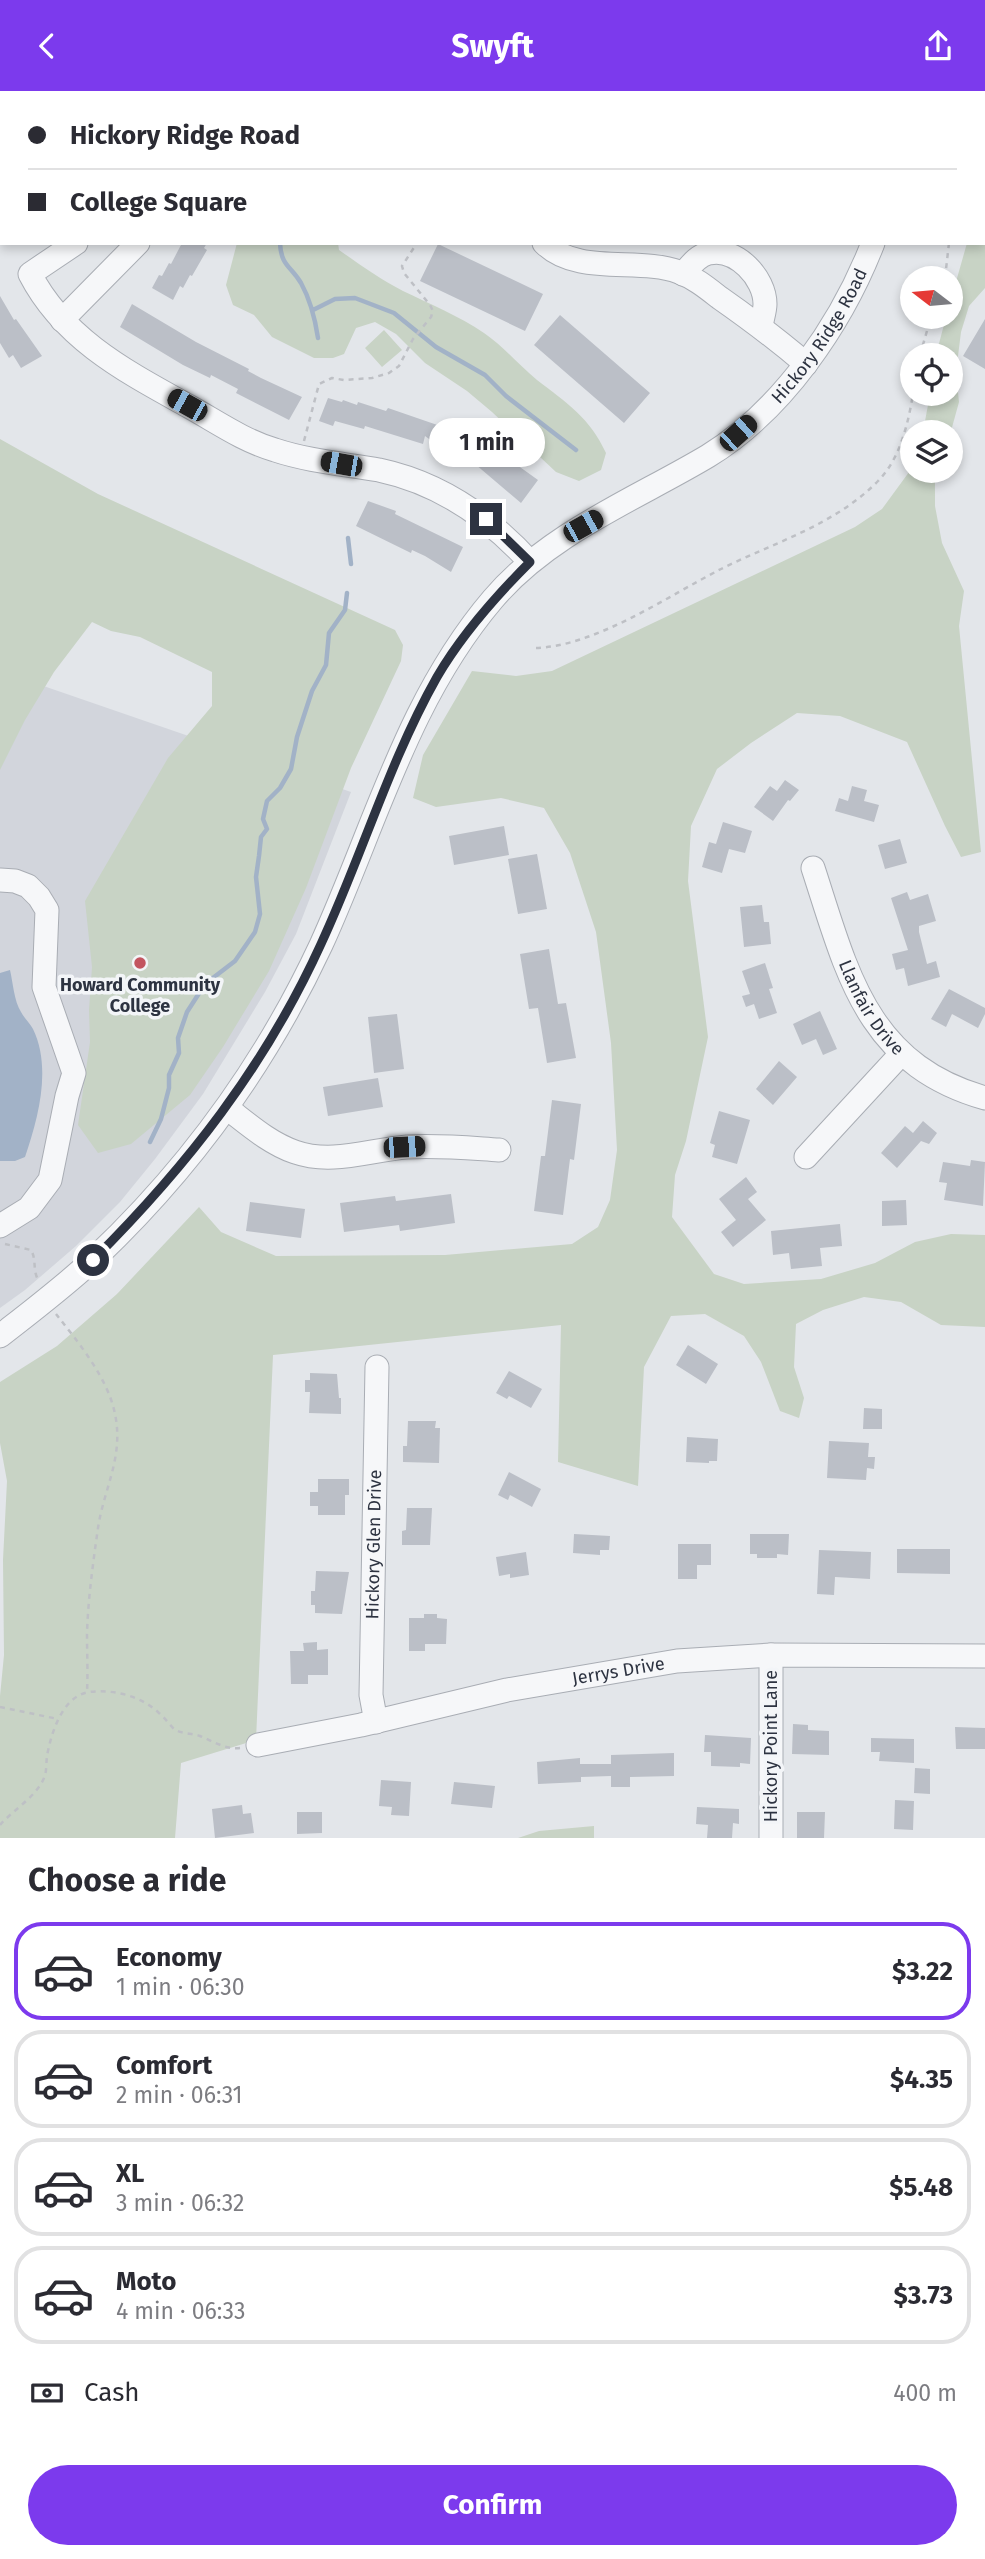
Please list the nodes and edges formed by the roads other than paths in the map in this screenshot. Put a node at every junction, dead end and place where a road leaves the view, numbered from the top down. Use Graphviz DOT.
graph roads {
  1 [pos="73,245"];
  2 [pos="136,245"];
  3 [pos="547,245"];
  4 [pos="872,245"];
  5 [pos="682,274"];
  6 [pos="62,320"];
  7 [pos="761,325"];
  8 [pos="806,364"];
  9 [pos="530,562"];
  10 [pos="813,868"];
  11 [pos="0,880"];
  12 [pos="901,1054"];
  13 [pos="985,1098"];
  14 [pos="227,1108"];
  15 [pos="499,1150"];
  16 [pos="806,1157"];
  17 [pos="0,1226"];
  18 [pos="0,1336"];
  19 [pos="377,1367"];
  20 [pos="771,1655"];
  21 [pos="985,1656"];
  22 [pos="376,1722"];
  23 [pos="258,1745"];
  24 [pos="771,1838"];
  1 -- 6 [label="street"];
  2 -- 6 [label="street"];
  3 -- 5 [label="street"];
  4 -- 8 [label="street, Hickory Ridge Road"];
  5 -- 7 [label="street"];
  5 -- 7 [label="street"];
  6 -- 9 [label="street"];
  7 -- 8 [label="street"];
  8 -- 9 [label="street, Hickory Ridge Road"];
  9 -- 14 [label="street, Hickory Ridge Road"];
  10 -- 12 [label="street, Llanfair Drive"];
  11 -- 17 [label="street"];
  12 -- 13 [label="street, Llanfair Drive"];
  12 -- 16 [label="street"];
  14 -- 15 [label="street"];
  14 -- 18 [label="street, Hickory Ridge Road"];
  19 -- 22 [label="street, Hickory Glen Drive"];
  20 -- 21 [label="street, Jerrys Drive"];
  20 -- 22 [label="street, Jerrys Drive"];
  20 -- 24 [label="street, Hickory Point Lane"];
  22 -- 23 [label="street, Jerrys Drive"];
}
